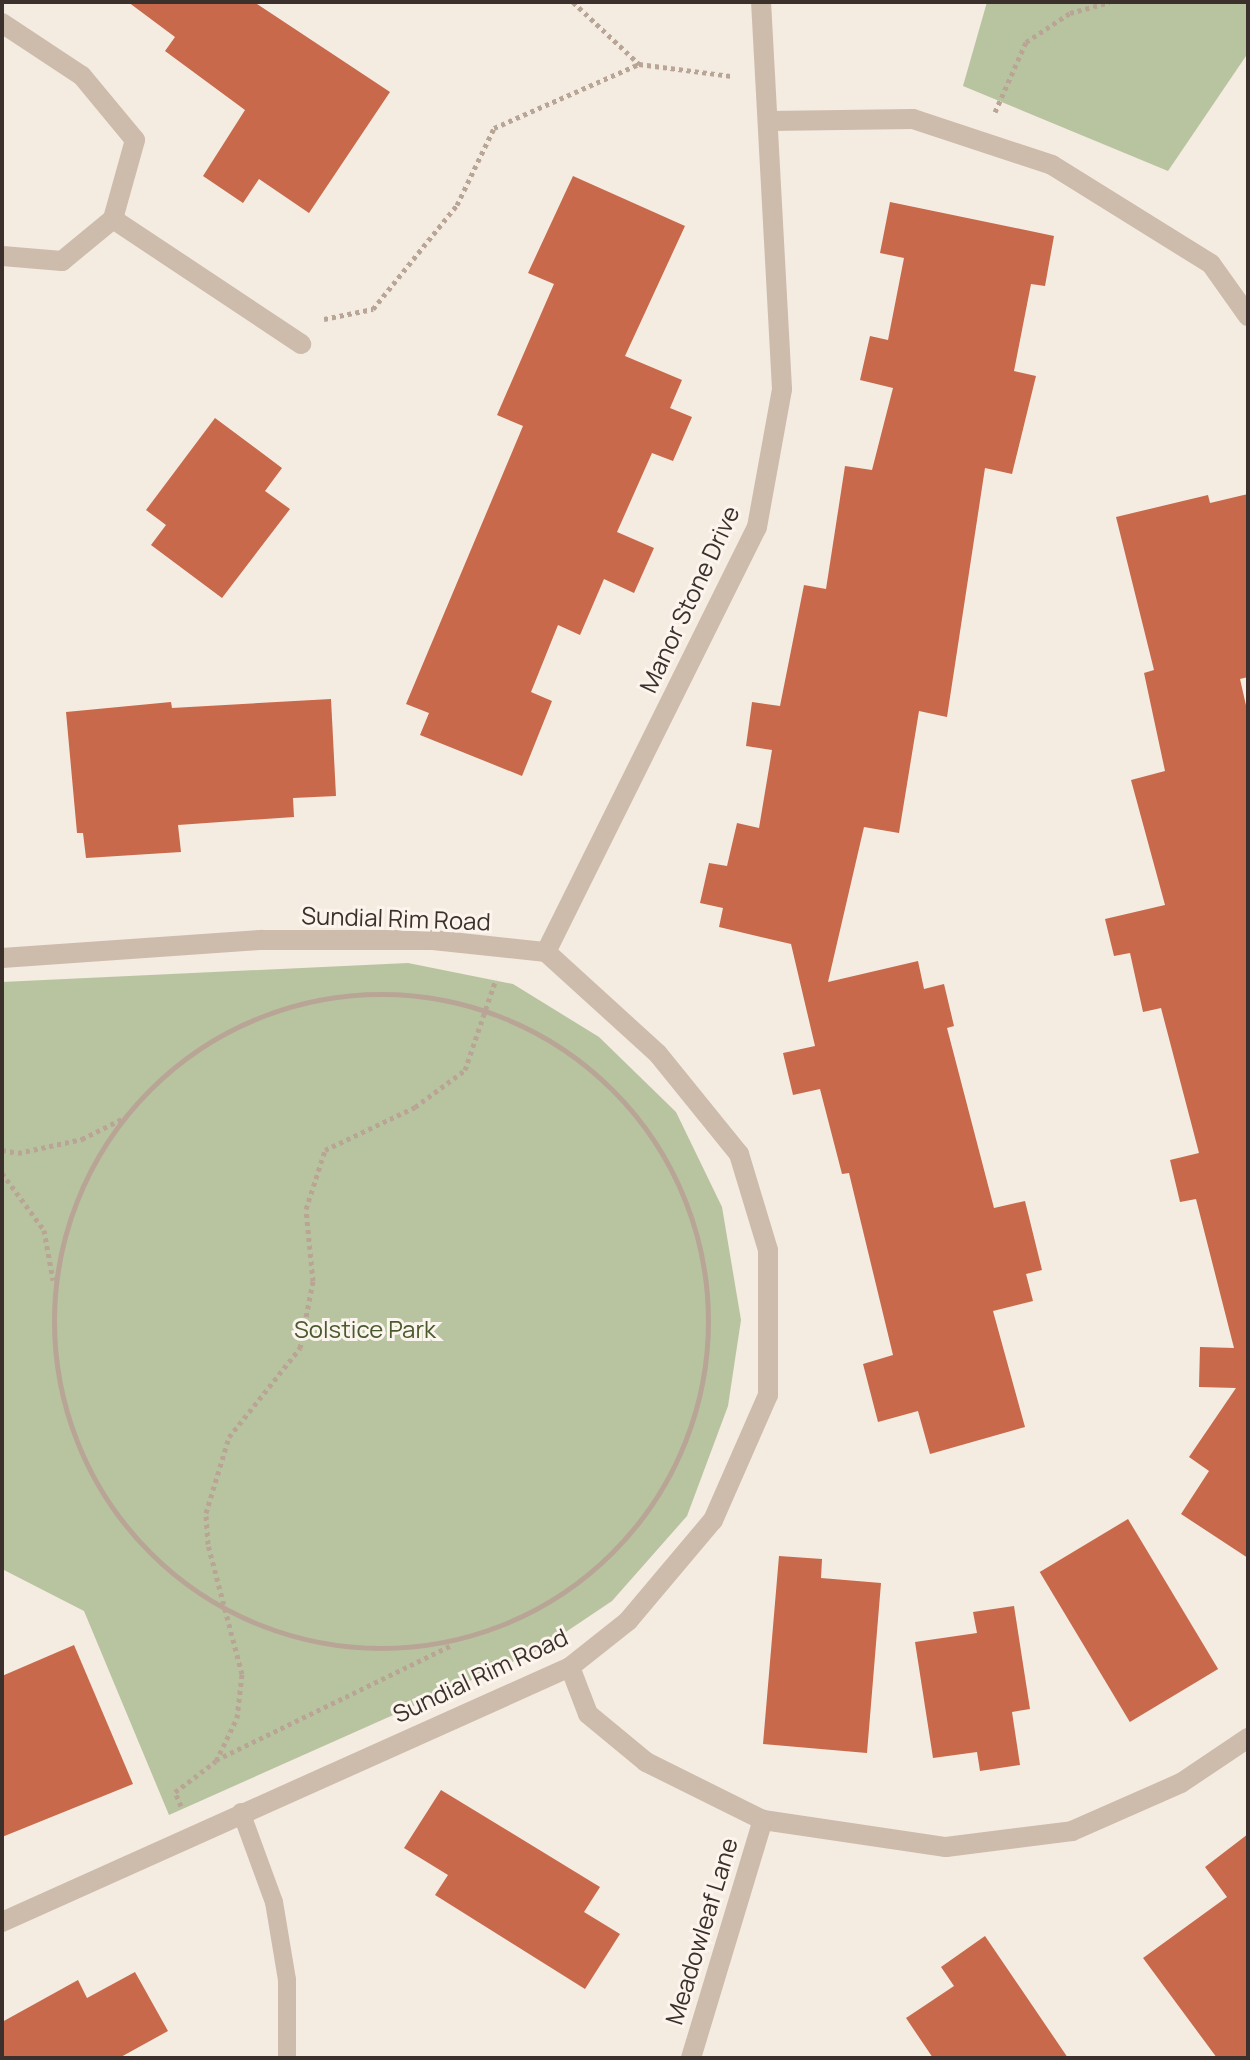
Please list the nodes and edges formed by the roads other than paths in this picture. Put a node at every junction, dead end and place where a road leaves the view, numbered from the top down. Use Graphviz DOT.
graph roads {
  1 [pos="761,2"];
  2 [pos="2,23"];
  3 [pos="770,121"];
  4 [pos="113,219"];
  5 [pos="2,256"];
  6 [pos="1248,316"];
  7 [pos="301,344"];
  8 [pos="546,952"];
  9 [pos="2,958"];
  10 [pos="570,1667"];
  11 [pos="1248,1738"];
  12 [pos="241,1812"];
  13 [pos="763,1820"];
  14 [pos="2,1922"];
  15 [pos="287,2058"];
  16 [pos="691,2058"];
  1 -- 3 [label="street, Manor Stone Drive"];
  2 -- 4 [label="street"];
  3 -- 6 [label="street"];
  3 -- 8 [label="street, Manor Stone Drive"];
  4 -- 5 [label="street"];
  4 -- 7 [label="street"];
  8 -- 9 [label="street, Sundial Rim Road"];
  8 -- 10 [label="street, Sundial Rim Road"];
  10 -- 12 [label="street, Sundial Rim Road"];
  10 -- 13 [label="street"];
  11 -- 13 [label="street"];
  12 -- 14 [label="street, Sundial Rim Road"];
  12 -- 15 [label="lane"];
  13 -- 16 [label="street, Meadowleaf Lane"];
}
